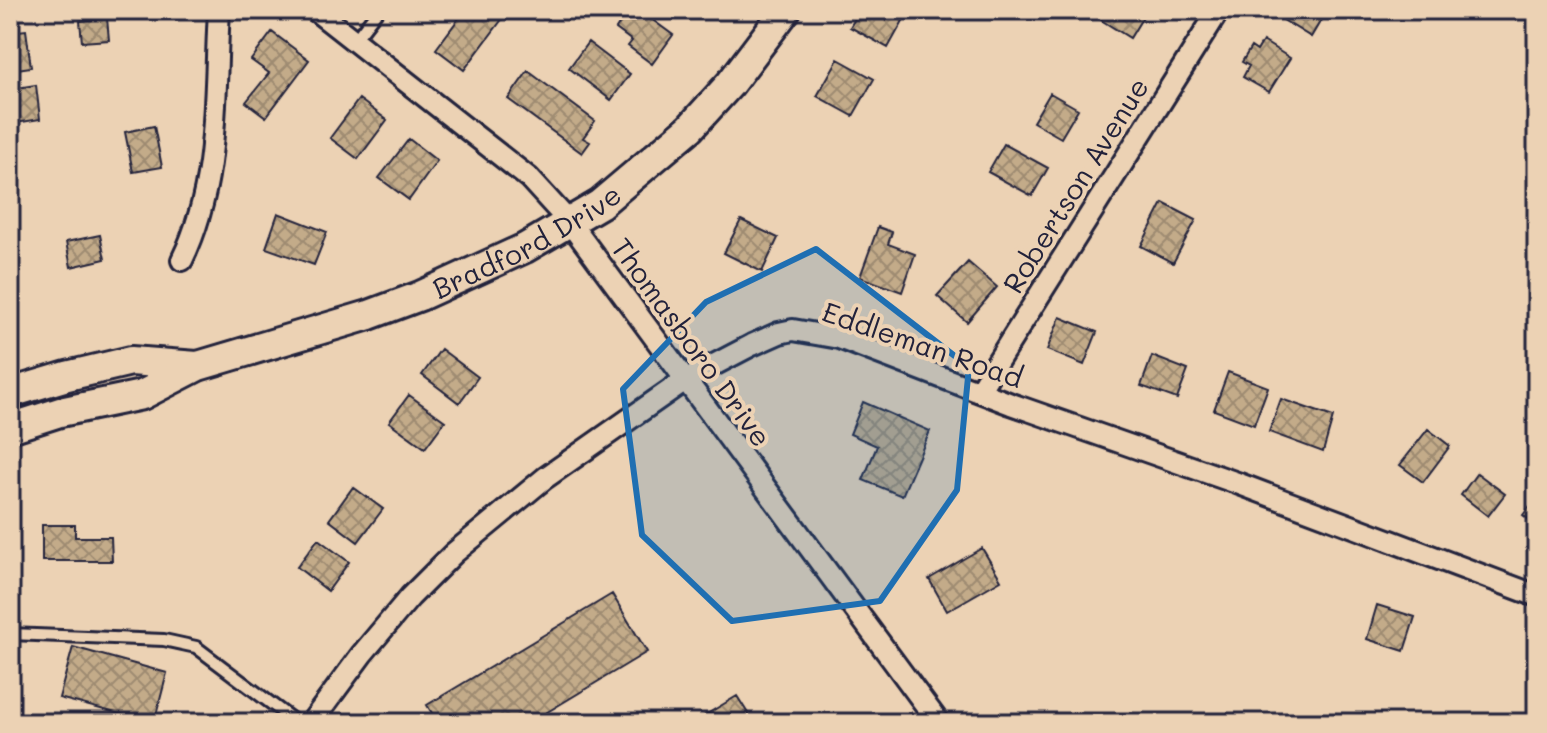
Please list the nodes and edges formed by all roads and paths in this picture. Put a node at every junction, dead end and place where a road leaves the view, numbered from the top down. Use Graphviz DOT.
graph roads {
  1 [pos="219,10"];
  2 [pos="315,10"];
  3 [pos="378,10"];
  4 [pos="786,10"];
  5 [pos="1219,10"];
  6 [pos="354,41"];
  7 [pos="570,223"];
  8 [pos="182,260"];
  9 [pos="198,366"];
  10 [pos="685,380"];
  11 [pos="979,391"];
  12 [pos="10,393"];
  13 [pos="10,428"];
  14 [pos="1537,596"];
  15 [pos="10,634"];
  16 [pos="297,723"];
  17 [pos="311,723"];
  18 [pos="939,723"];
  1 -- 8 [label="street"];
  2 -- 6 [label="street, Thomasboro Drive"];
  3 -- 6 [label="lane"];
  4 -- 7 [label="street, Bradford Drive"];
  5 -- 11 [label="street, Robertson Avenue"];
  6 -- 7 [label="street, Thomasboro Drive"];
  7 -- 9 [label="street, Bradford Drive"];
  7 -- 10 [label="street, Thomasboro Drive"];
  9 -- 12 [label="street, Bradford Drive"];
  9 -- 13 [label="street, Bradford Drive"];
  10 -- 11 [label="street, Eddleman Road"];
  10 -- 17 [label="street, Eddleman Road"];
  10 -- 18 [label="street, Thomasboro Drive"];
  11 -- 14 [label="street, Eddleman Road"];
  15 -- 16 [label="lane"];
}
